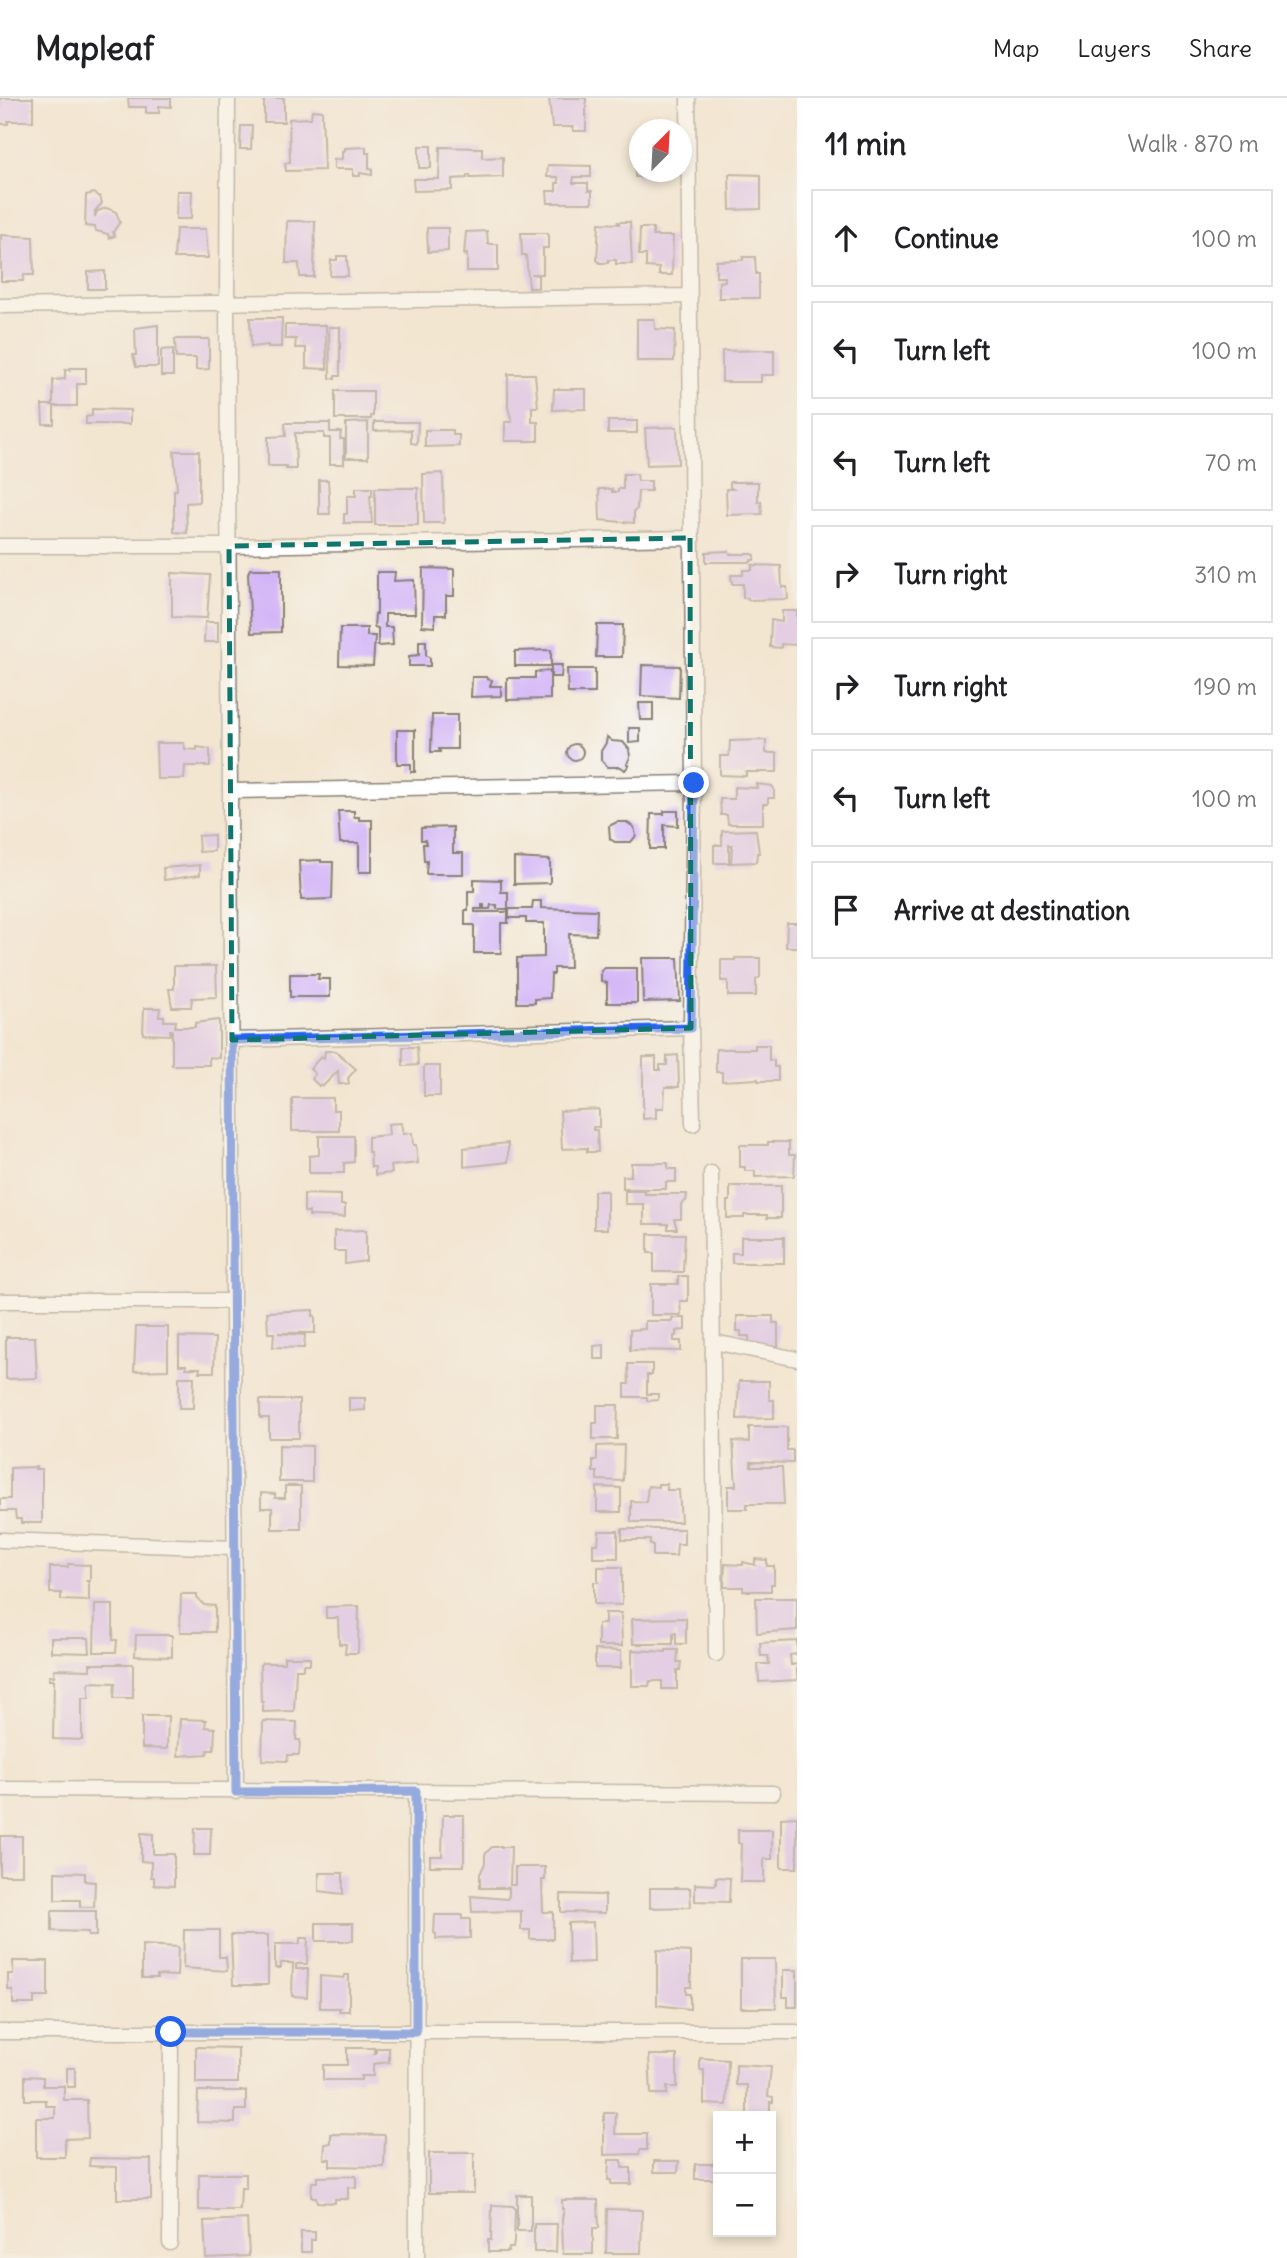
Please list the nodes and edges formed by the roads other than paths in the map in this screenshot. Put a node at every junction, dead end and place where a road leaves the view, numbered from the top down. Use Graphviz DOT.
graph roads {
  1 [pos="228,98"];
  2 [pos="688,98"];
  3 [pos="690,296"];
  4 [pos="227,303"];
  5 [pos="0,306"];
  6 [pos="690,538"];
  7 [pos="0,546"];
  8 [pos="229,547"];
  9 [pos="694,783"];
  10 [pos="230,792"];
  11 [pos="691,1028"];
  12 [pos="232,1040"];
  13 [pos="693,1124"];
  14 [pos="711,1173"];
  15 [pos="0,1301"];
  16 [pos="233,1301"];
  17 [pos="714,1342"];
  18 [pos="797,1359"];
  19 [pos="0,1540"];
  20 [pos="235,1548"];
  21 [pos="716,1654"];
  22 [pos="0,1789"];
  23 [pos="416,1791"];
  24 [pos="236,1792"];
  25 [pos="772,1793"];
  26 [pos="0,2032"];
  27 [pos="171,2032"];
  28 [pos="416,2032"];
  29 [pos="797,2032"];
  30 [pos="170,2243"];
  31 [pos="417,2258"];
  1 -- 4 [label="street"];
  2 -- 3 [label="street"];
  3 -- 4 [label="street"];
  3 -- 6 [label="street"];
  4 -- 5 [label="street"];
  4 -- 8 [label="street"];
  6 -- 8 [label="street"];
  6 -- 9 [label="street"];
  7 -- 8 [label="street"];
  8 -- 10 [label="street"];
  9 -- 10 [label="street"];
  9 -- 11 [label="street"];
  10 -- 12 [label="street"];
  11 -- 12 [label="street"];
  11 -- 13 [label="street"];
  12 -- 16 [label="street"];
  14 -- 17 [label="street"];
  15 -- 16 [label="street"];
  16 -- 20 [label="street"];
  17 -- 18 [label="street"];
  17 -- 21 [label="street"];
  19 -- 20 [label="street"];
  20 -- 24 [label="street"];
  22 -- 24 [label="street"];
  23 -- 24 [label="street"];
  23 -- 25 [label="street"];
  23 -- 28 [label="street"];
  26 -- 27 [label="street"];
  27 -- 28 [label="street"];
  27 -- 30 [label="street"];
  28 -- 29 [label="street"];
  28 -- 31 [label="street"];
}
